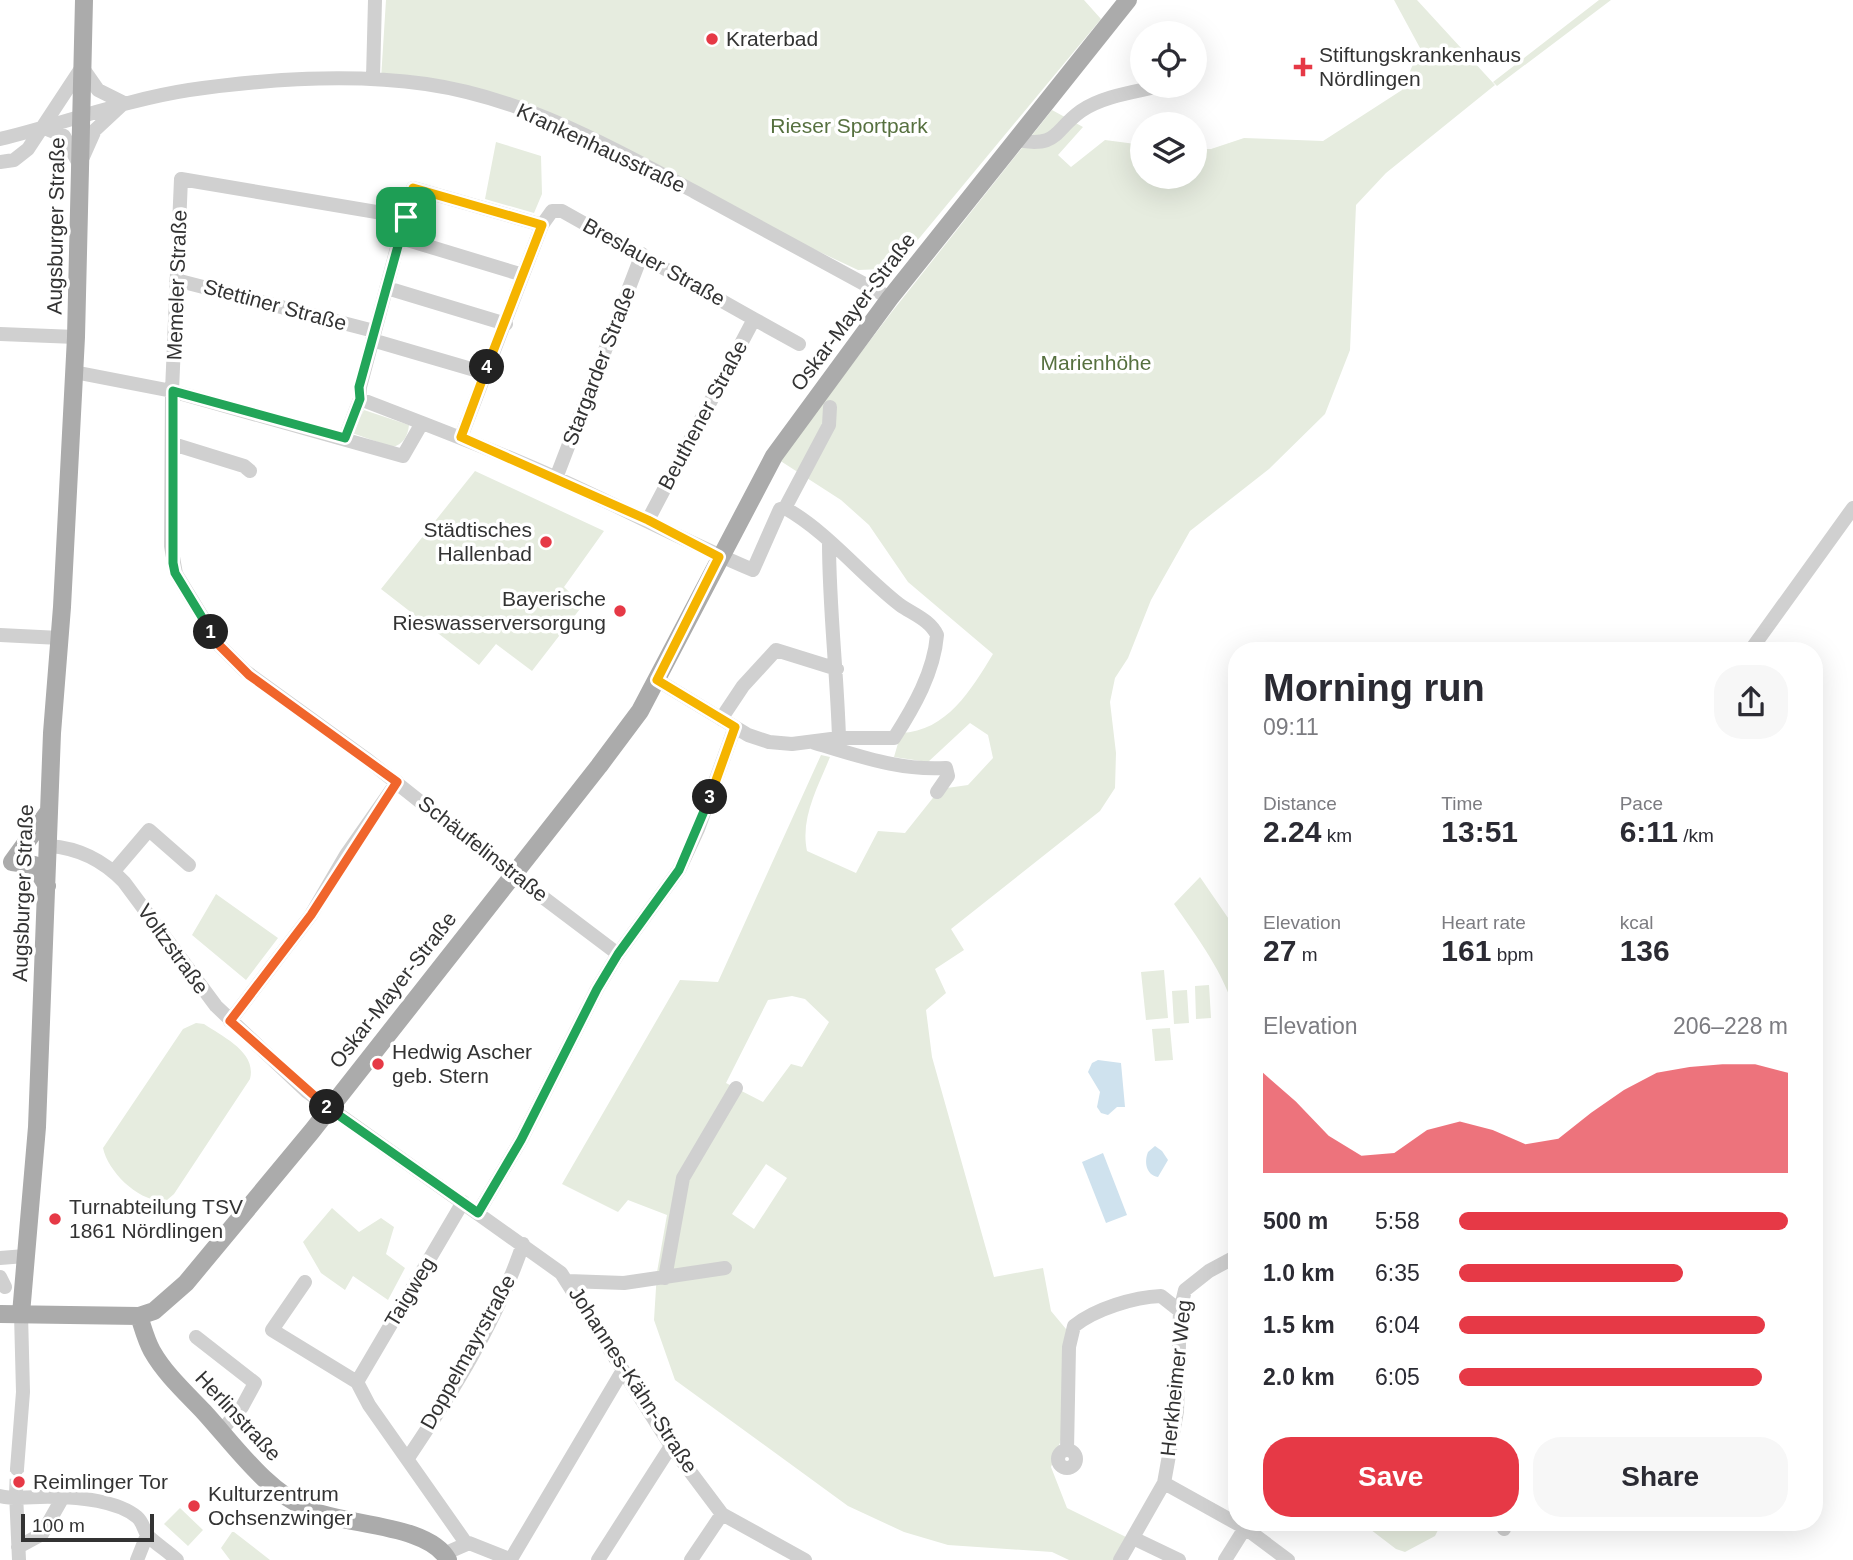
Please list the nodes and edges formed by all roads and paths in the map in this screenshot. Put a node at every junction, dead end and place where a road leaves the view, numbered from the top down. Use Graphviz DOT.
graph roads {
  1 [pos="85,0"];
  2 [pos="375,0"];
  3 [pos="1128,0"];
  4 [pos="82,67"];
  5 [pos="373,78"];
  6 [pos="1130,93"];
  7 [pos="124,103"];
  8 [pos="81,115"];
  9 [pos="40,127"];
  10 [pos="0,139"];
  11 [pos="1016,141"];
  12 [pos="0,162"];
  13 [pos="79,165"];
  14 [pos="406,217"];
  15 [pos="542,225"];
  16 [pos="401,238"];
  17 [pos="642,254"];
  18 [pos="523,275"];
  19 [pos="176,279"];
  20 [pos="387,289"];
  21 [pos="890,298"];
  22 [pos="754,319"];
  23 [pos="506,324"];
  24 [pos="0,334"];
  25 [pos="373,336"];
  26 [pos="76,337"];
  27 [pos="799,344"];
  28 [pos="74,372"];
  29 [pos="485,373"];
  30 [pos="173,391"];
  31 [pos="360,399"];
  32 [pos="830,407"];
  33 [pos="422,423"];
  34 [pos="341,437"];
  35 [pos="461,437"];
  36 [pos="173,444"];
  37 [pos="250,471"];
  38 [pos="556,478"];
  39 [pos="785,508"];
  40 [pos="1853,508"];
  41 [pos="648,520"];
  42 [pos="830,542"];
  43 [pos="719,557"];
  44 [pos="0,635"];
  45 [pos="60,638"];
  46 [pos="1756,642"];
  47 [pos="837,669"];
  48 [pos="657,680"];
  49 [pos="721,719"];
  50 [pos="735,727"];
  51 [pos="839,738"];
  52 [pos="810,742"];
  53 [pos="397,782"];
  54 [pos="937,792"];
  55 [pos="50,810"];
  56 [pos="49,846"];
  57 [pos="189,865"];
  58 [pos="6,866"];
  59 [pos="114,871"];
  60 [pos="514,876"];
  61 [pos="47,887"];
  62 [pos="618,954"];
  63 [pos="230,1021"];
  64 [pos="736,1088"];
  65 [pos="329,1109"];
  66 [pos="463,1202"];
  67 [pos="478,1213"];
  68 [pos="523,1244"];
  69 [pos="25,1255"];
  70 [pos="0,1258"];
  71 [pos="1228,1261"];
  72 [pos="725,1268"];
  73 [pos="565,1277"];
  74 [pos="665,1278"];
  75 [pos="305,1282"];
  76 [pos="1180,1311"];
  77 [pos="0,1314"];
  78 [pos="22,1314"];
  79 [pos="139,1316"];
  80 [pos="196,1337"];
  81 [pos="624,1370"];
  82 [pos="357,1382"];
  83 [pos="222,1431"];
  84 [pos="671,1446"];
  85 [pos="1068,1450"];
  86 [pos="408,1458"];
  87 [pos="17,1469"];
  88 [pos="1164,1483"];
  89 [pos="0,1496"];
  90 [pos="16,1496"];
  91 [pos="64,1497"];
  92 [pos="722,1514"];
  93 [pos="1228,1519"];
  94 [pos="1243,1531"];
  95 [pos="1249,1531"];
  96 [pos="147,1535"];
  97 [pos="1133,1538"];
  98 [pos="466,1543"];
  99 [pos="18,1554"];
  100 [pos="446,1557"];
  101 [pos="137,1560"];
  102 [pos="177,1560"];
  103 [pos="511,1560"];
  104 [pos="598,1560"];
  105 [pos="691,1560"];
  106 [pos="805,1560"];
  107 [pos="1120,1560"];
  108 [pos="1179,1560"];
  109 [pos="1225,1560"];
  110 [pos="1289,1560"];
  1 -- 4 [label="main road, Augsburger Straße"];
  2 -- 5 [label="street"];
  3 -- 11 [label="main road, Oskar-Mayer-Straße"];
  4 -- 7 [label="street"];
  4 -- 8 [label="main road, Augsburger Straße"];
  4 -- 9 [label="street"];
  5 -- 7 [label="street, Krankenhausstraße"];
  5 -- 21 [label="street, Krankenhausstraße"];
  6 -- 11 [label="street"];
  7 -- 8 [label="street, Krankenhausstraße"];
  7 -- 13 [label="street"];
  8 -- 9 [label="street, Augsburger Straße"];
  8 -- 13 [label="main road, Augsburger Straße"];
  9 -- 10 [label="street"];
  9 -- 12 [label="street, Augsburger Straße"];
  9 -- 13 [label="street"];
  11 -- 21 [label="main road, Oskar-Mayer-Straße"];
  13 -- 26 [label="main road, Augsburger Straße"];
  14 -- 15 [label="street"];
  14 -- 16 [label="street"];
  14 -- 19 [label="street, Memeler Straße"];
  15 -- 17 [label="street, Breslauer Straße"];
  15 -- 18 [label="street"];
  16 -- 18 [label="street"];
  16 -- 20 [label="street"];
  17 -- 22 [label="street, Breslauer Straße"];
  17 -- 38 [label="street, Stargarder Straße"];
  18 -- 23 [label="street"];
  19 -- 25 [label="street, Stettiner Straße"];
  19 -- 30 [label="street, Memeler Straße"];
  20 -- 23 [label="street"];
  20 -- 25 [label="street"];
  21 -- 43 [label="main road, Oskar-Mayer-Straße"];
  22 -- 27 [label="street, Beuthener Straße"];
  22 -- 41 [label="street, Beuthener Straße"];
  23 -- 29 [label="street"];
  24 -- 26 [label="street, Augsburger Straße"];
  25 -- 29 [label="street, Stettiner Straße"];
  25 -- 31 [label="street"];
  26 -- 28 [label="main road, Augsburger Straße"];
  28 -- 30 [label="street"];
  28 -- 45 [label="main road, Augsburger Straße"];
  29 -- 35 [label="street"];
  30 -- 34 [label="street"];
  30 -- 36 [label="street, Schäufelinstraße"];
  31 -- 33 [label="street"];
  31 -- 34 [label="street"];
  32 -- 39 [label="street"];
  33 -- 34 [label="street"];
  33 -- 35 [label="street"];
  35 -- 38 [label="street"];
  36 -- 37 [label="street"];
  36 -- 53 [label="street, Schäufelinstraße"];
  38 -- 41 [label="street"];
  39 -- 42 [label="street"];
  39 -- 43 [label="street"];
  40 -- 46 [label="street"];
  41 -- 43 [label="street"];
  42 -- 47 [label="street"];
  42 -- 51 [label="street"];
  43 -- 48 [label="main road, Oskar-Mayer-Straße"];
  44 -- 45 [label="street"];
  45 -- 55 [label="main road, Augsburger Straße"];
  47 -- 49 [label="street"];
  47 -- 51 [label="street"];
  48 -- 49 [label="street"];
  48 -- 60 [label="main road, Oskar-Mayer-Straße"];
  49 -- 50 [label="street"];
  50 -- 52 [label="street"];
  50 -- 62 [label="street"];
  51 -- 52 [label="street"];
  52 -- 54 [label="street"];
  53 -- 60 [label="street, Schäufelinstraße"];
  53 -- 63 [label="street"];
  55 -- 56 [label="main road, Augsburger Straße"];
  55 -- 58 [label="main road"];
  56 -- 58 [label="main road"];
  56 -- 59 [label="street, Voltzstraße"];
  56 -- 61 [label="main road, Augsburger Straße"];
  57 -- 59 [label="street"];
  58 -- 61 [label="main road"];
  59 -- 63 [label="street, Voltzstraße"];
  60 -- 62 [label="street, Schäufelinstraße"];
  60 -- 65 [label="main road, Oskar-Mayer-Straße"];
  61 -- 69 [label="main road, Augsburger Straße"];
  62 -- 67 [label="street"];
  63 -- 65 [label="street, Voltzstraße"];
  64 -- 74 [label="street"];
  65 -- 66 [label="street, Voltzstraße"];
  65 -- 79 [label="main road, Oskar-Mayer-Straße"];
  66 -- 67 [label="street, Voltzstraße"];
  66 -- 82 [label="street, Taigweg"];
  67 -- 68 [label="street, Voltzstraße"];
  68 -- 73 [label="street, Voltzstraße"];
  68 -- 86 [label="street, Doppelmayrstraße"];
  69 -- 70 [label="street"];
  69 -- 78 [label="main road, Augsburger Straße"];
  71 -- 76 [label="street, Herkheimer Weg"];
  72 -- 74 [label="street"];
  73 -- 74 [label="street"];
  73 -- 81 [label="street, Johannes-Kähn-Straße"];
  75 -- 82 [label="street"];
  76 -- 85 [label="street"];
  76 -- 88 [label="street, Herkheimer Weg"];
  77 -- 78 [label="main road"];
  78 -- 79 [label="main road"];
  78 -- 87 [label="street, Augsburger Straße"];
  79 -- 83 [label="main road, Herlinstraße"];
  80 -- 83 [label="street"];
  81 -- 84 [label="street, Johannes-Kähn-Straße"];
  81 -- 103 [label="street"];
  82 -- 86 [label="street"];
  83 -- 100 [label="main road, Herlinstraße"];
  84 -- 92 [label="street, Johannes-Kähn-Straße"];
  84 -- 104 [label="street"];
  86 -- 98 [label="street"];
  88 -- 93 [label="street"];
  88 -- 97 [label="street, Herkheimer Weg"];
  89 -- 90 [label="street"];
  90 -- 91 [label="street"];
  90 -- 99 [label="street"];
  91 -- 96 [label="street"];
  91 -- 99 [label="street"];
  92 -- 105 [label="street"];
  92 -- 106 [label="street, Johannes-Kähn-Straße"];
  94 -- 109 [label="street"];
  95 -- 110 [label="street"];
  96 -- 101 [label="street"];
  96 -- 102 [label="street"];
  97 -- 107 [label="street, Herkheimer Weg"];
  97 -- 108 [label="street"];
  98 -- 100 [label="street"];
  98 -- 103 [label="street"];
}
